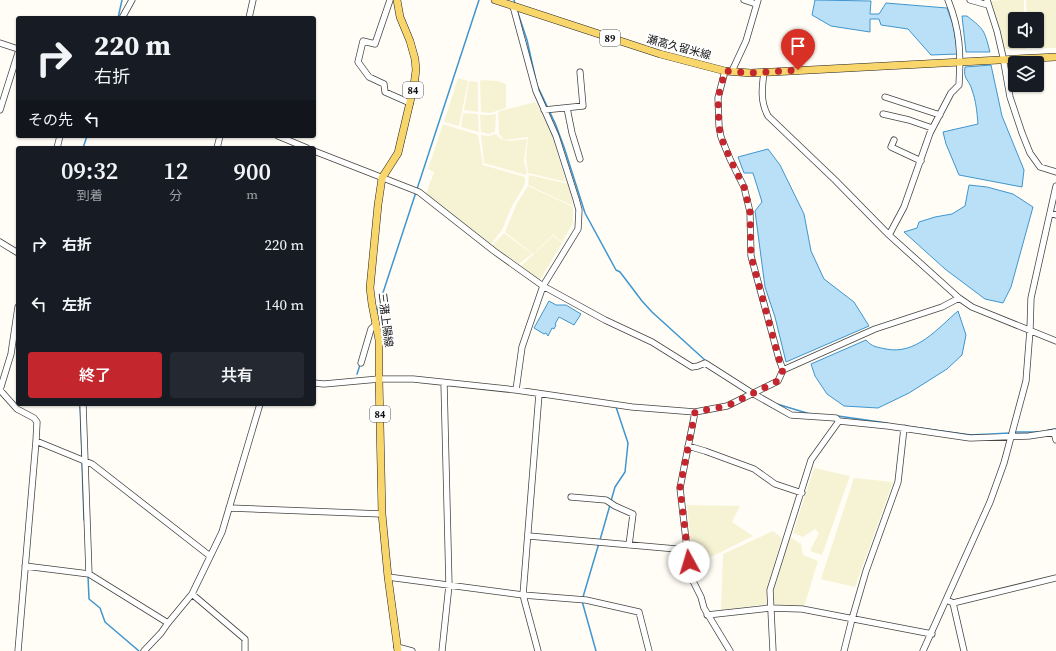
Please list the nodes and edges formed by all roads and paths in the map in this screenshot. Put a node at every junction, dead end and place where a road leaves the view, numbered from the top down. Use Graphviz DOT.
graph roads {
  1 [pos="132,0"];
  2 [pos="252,0"];
  3 [pos="390,0"];
  4 [pos="398,0"];
  5 [pos="496,0"];
  6 [pos="744,0"];
  7 [pos="948,0"];
  8 [pos="970,0"];
  9 [pos="757,2"];
  10 [pos="988,3"];
  11 [pos="514,6"];
  12 [pos="123,16"];
  13 [pos="249,16"];
  14 [pos="0,43"];
  15 [pos="16,48"];
  16 [pos="1056,57"];
  17 [pos="16,59"];
  18 [pos="1003,60"];
  19 [pos="960,62"];
  20 [pos="729,71"];
  21 [pos="580,72"];
  22 [pos="764,72"];
  23 [pos="885,97"];
  24 [pos="410,104"];
  25 [pos="567,108"];
  26 [pos="0,110"];
  27 [pos="544,110"];
  28 [pos="884,114"];
  29 [pos="940,115"];
  30 [pos="932,128"];
  31 [pos="282,138"];
  32 [pos="894,140"];
  33 [pos="300,146"];
  34 [pos="316,152"];
  35 [pos="580,159"];
  36 [pos="921,161"];
  37 [pos="1056,172"];
  38 [pos="382,178"];
  39 [pos="1056,186"];
  40 [pos="1053,214"];
  41 [pos="889,235"];
  42 [pos="0,242"];
  43 [pos="16,252"];
  44 [pos="544,286"];
  45 [pos="959,298"];
  46 [pos="16,321"];
  47 [pos="376,324"];
  48 [pos="1030,330"];
  49 [pos="1056,341"];
  50 [pos="361,364"];
  51 [pos="783,370"];
  52 [pos="379,379"];
  53 [pos="316,383"];
  54 [pos="444,383"];
  55 [pos="0,390"];
  56 [pos="516,390"];
  57 [pos="752,393"];
  58 [pos="539,394"];
  59 [pos="83,406"];
  60 [pos="259,406"];
  61 [pos="695,412"];
  62 [pos="839,422"];
  63 [pos="904,428"];
  64 [pos="1055,432"];
  65 [pos="1011,436"];
  66 [pos="1056,440"];
  67 [pos="36,441"];
  68 [pos="688,446"];
  69 [pos="84,460"];
  70 [pos="802,493"];
  71 [pos="571,497"];
  72 [pos="229,508"];
  73 [pos="382,514"];
  74 [pos="528,536"];
  75 [pos="629,545"];
  76 [pos="688,550"];
  77 [pos="210,556"];
  78 [pos="25,566"];
  79 [pos="89,574"];
  80 [pos="388,577"];
  81 [pos="1056,578"];
  82 [pos="449,585"];
  83 [pos="192,594"];
  84 [pos="523,595"];
  85 [pos="950,601"];
  86 [pos="770,608"];
  87 [pos="708,615"];
  88 [pos="852,619"];
  89 [pos="168,623"];
  90 [pos="932,634"];
  91 [pos="398,649"];
  92 [pos="18,651"];
  93 [pos="144,651"];
  94 [pos="245,651"];
  95 [pos="412,651"];
  96 [pos="442,651"];
  97 [pos="538,651"];
  98 [pos="649,651"];
  99 [pos="730,651"];
  100 [pos="773,651"];
  101 [pos="844,651"];
  102 [pos="923,651"];
  103 [pos="964,651"];
  1 -- 12 [label="street"];
  2 -- 13 [label="street"];
  3 -- 24 [label="street"];
  4 -- 24 [label="main road, 三潴上陽線 / 84"];
  5 -- 11 [label="main road, 瀬高久留米線 / 89"];
  6 -- 9 [label="street"];
  7 -- 19 [label="street"];
  8 -- 10 [label="street"];
  9 -- 20 [label="street"];
  10 -- 18 [label="street"];
  11 -- 20 [label="main road, 瀬高久留米線 / 89"];
  11 -- 27 [label="street"];
  14 -- 15 [label="street"];
  16 -- 18 [label="main road, 瀬高久留米線 / 89"];
  17 -- 26 [label="street"];
  18 -- 19 [label="main road, 瀬高久留米線 / 89"];
  18 -- 37 [label="street"];
  19 -- 22 [label="main road, 瀬高久留米線 / 89"];
  19 -- 29 [label="street"];
  20 -- 22 [label="main road, 瀬高久留米線 / 89"];
  20 -- 51 [label="street"];
  21 -- 25 [label="street"];
  22 -- 41 [label="street"];
  23 -- 29 [label="street"];
  24 -- 38 [label="main road, 三潴上陽線 / 84"];
  25 -- 27 [label="street"];
  25 -- 35 [label="street"];
  27 -- 44 [label="street"];
  28 -- 30 [label="street"];
  29 -- 30 [label="street"];
  30 -- 36 [label="street"];
  31 -- 33 [label="street"];
  32 -- 36 [label="street"];
  34 -- 38 [label="street"];
  36 -- 41 [label="street"];
  38 -- 44 [label="street"];
  38 -- 47 [label="main road, 三潴上陽線 / 84"];
  39 -- 40 [label="street"];
  40 -- 48 [label="street"];
  41 -- 45 [label="street"];
  42 -- 43 [label="street"];
  44 -- 56 [label="street"];
  44 -- 57 [label="street"];
  45 -- 48 [label="street"];
  45 -- 51 [label="street"];
  46 -- 55 [label="street"];
  47 -- 50 [label="street"];
  47 -- 52 [label="main road, 三潴上陽線 / 84"];
  48 -- 49 [label="street"];
  48 -- 65 [label="street"];
  51 -- 57 [label="street"];
  52 -- 53 [label="street"];
  52 -- 54 [label="street"];
  52 -- 73 [label="main road, 三潴上陽線 / 84"];
  54 -- 56 [label="street"];
  54 -- 82 [label="street"];
  55 -- 67 [label="street"];
  56 -- 58 [label="street"];
  57 -- 61 [label="street"];
  57 -- 62 [label="street"];
  58 -- 61 [label="street"];
  58 -- 74 [label="street"];
  59 -- 69 [label="street"];
  60 -- 72 [label="street"];
  61 -- 68 [label="street"];
  62 -- 63 [label="street"];
  62 -- 70 [label="street"];
  63 -- 65 [label="street"];
  63 -- 88 [label="street"];
  64 -- 65 [label="street"];
  64 -- 66 [label="street"];
  65 -- 85 [label="street"];
  67 -- 69 [label="street"];
  67 -- 78 [label="street"];
  68 -- 70 [label="street"];
  68 -- 76 [label="street"];
  69 -- 77 [label="street"];
  69 -- 79 [label="street"];
  70 -- 86 [label="street"];
  71 -- 75 [label="street"];
  72 -- 73 [label="street"];
  72 -- 77 [label="street"];
  73 -- 80 [label="main road, 三潴上陽線 / 84"];
  74 -- 75 [label="street"];
  74 -- 84 [label="street"];
  75 -- 76 [label="street"];
  76 -- 87 [label="street"];
  77 -- 83 [label="street"];
  78 -- 79 [label="street"];
  78 -- 92 [label="street"];
  79 -- 89 [label="street"];
  80 -- 82 [label="street"];
  80 -- 91 [label="main road, 三潴上陽線 / 84"];
  81 -- 85 [label="street"];
  82 -- 84 [label="street"];
  82 -- 96 [label="street"];
  83 -- 89 [label="street"];
  83 -- 94 [label="street"];
  84 -- 97 [label="street"];
  84 -- 98 [label="street"];
  85 -- 90 [label="street"];
  85 -- 103 [label="street"];
  86 -- 87 [label="street"];
  86 -- 88 [label="street"];
  86 -- 100 [label="street"];
  87 -- 99 [label="street"];
  88 -- 90 [label="street"];
  88 -- 101 [label="street"];
  89 -- 93 [label="street"];
  90 -- 102 [label="street"];
  91 -- 95 [label="street"];
}
